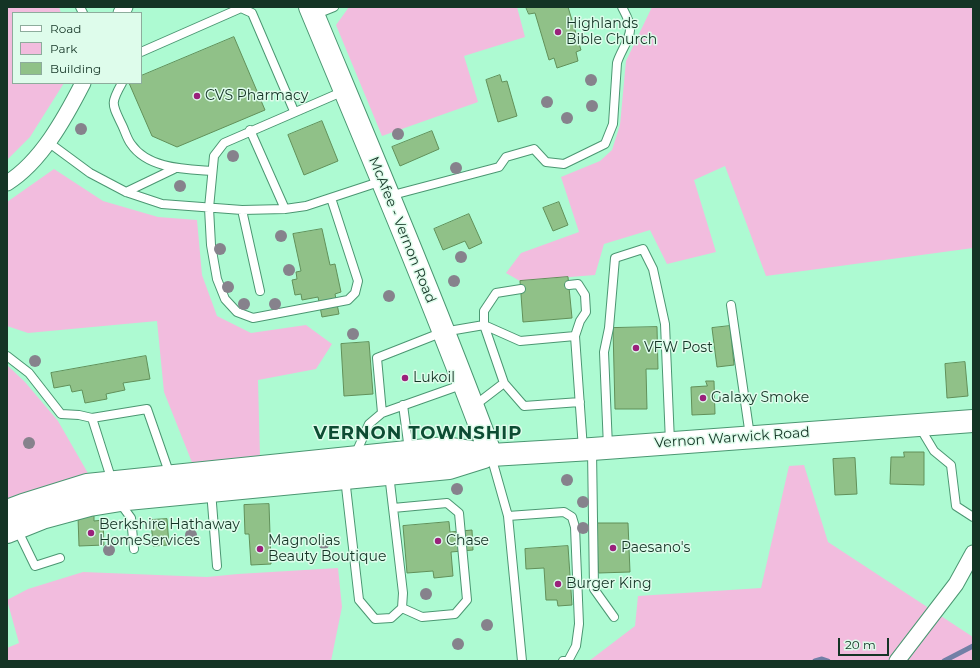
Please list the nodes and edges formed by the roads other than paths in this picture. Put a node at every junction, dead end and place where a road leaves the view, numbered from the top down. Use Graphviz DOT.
graph roads {
  1 [pos="334,7"];
  2 [pos="622,7"];
  3 [pos="312,11"];
  4 [pos="142,51"];
  5 [pos="82,84"];
  6 [pos="121,84"];
  7 [pos="345,91"];
  8 [pos="294,111"];
  9 [pos="250,130"];
  10 [pos="48,142"];
  11 [pos="174,169"];
  12 [pos="212,171"];
  13 [pos="7,183"];
  14 [pos="386,189"];
  15 [pos="126,192"];
  16 [pos="331,198"];
  17 [pos="209,208"];
  18 [pos="286,209"];
  19 [pos="242,210"];
  20 [pos="569,284"];
  21 [pos="520,288"];
  22 [pos="260,291"];
  23 [pos="732,305"];
  24 [pos="484,325"];
  25 [pos="443,332"];
  26 [pos="576,336"];
  27 [pos="7,356"];
  28 [pos="504,383"];
  29 [pos="465,384"];
  30 [pos="580,402"];
  31 [pos="403,405"];
  32 [pos="473,407"];
  33 [pos="382,413"];
  34 [pos="92,418"];
  35 [pos="973,421"];
  36 [pos="919,425"];
  37 [pos="750,437"];
  38 [pos="670,443"];
  39 [pos="595,449"];
  40 [pos="410,452"];
  41 [pos="491,455"];
  42 [pos="349,468"];
  43 [pos="389,472"];
  44 [pos="170,476"];
  45 [pos="211,490"];
  46 [pos="115,491"];
  47 [pos="393,508"];
  48 [pos="508,516"];
  49 [pos="973,517"];
  50 [pos="10,524"];
  51 [pos="134,549"];
  52 [pos="973,553"];
  53 [pos="60,558"];
  54 [pos="217,566"];
  55 [pos="402,608"];
  56 [pos="614,617"];
  57 [pos="522,661"];
  58 [pos="563,661"];
  59 [pos="897,661"];
  1 -- 3 [label="lane"];
  2 -- 14 [label="lane"];
  3 -- 7 [label="main road, McAfee - Vernon Road"];
  4 -- 8 [label="lane"];
  5 -- 10 [label="street"];
  6 -- 11 [label="lane"];
  7 -- 8 [label="lane"];
  7 -- 14 [label="main road, McAfee - Vernon Road"];
  8 -- 9 [label="lane"];
  9 -- 12 [label="lane"];
  9 -- 18 [label="lane"];
  10 -- 13 [label="street"];
  10 -- 15 [label="lane"];
  11 -- 12 [label="lane"];
  11 -- 15 [label="lane"];
  12 -- 17 [label="lane"];
  14 -- 16 [label="lane"];
  14 -- 25 [label="main road, McAfee - Vernon Road"];
  15 -- 17 [label="lane"];
  16 -- 17 [label="lane"];
  16 -- 18 [label="lane"];
  17 -- 19 [label="lane"];
  18 -- 19 [label="lane"];
  19 -- 22 [label="lane"];
  20 -- 26 [label="lane"];
  21 -- 24 [label="lane"];
  23 -- 37 [label="lane"];
  24 -- 25 [label="lane"];
  24 -- 26 [label="lane"];
  24 -- 28 [label="lane"];
  25 -- 29 [label="main road, McAfee - Vernon Road"];
  25 -- 33 [label="lane"];
  26 -- 30 [label="lane"];
  27 -- 34 [label="lane"];
  28 -- 30 [label="lane"];
  28 -- 32 [label="lane"];
  29 -- 31 [label="lane"];
  29 -- 32 [label="main road, McAfee - Vernon Road"];
  30 -- 39 [label="lane"];
  31 -- 33 [label="lane"];
  31 -- 40 [label="lane"];
  32 -- 41 [label="main road, McAfee - Vernon Road"];
  33 -- 42 [label="lane"];
  34 -- 44 [label="lane"];
  34 -- 46 [label="lane"];
  35 -- 36 [label="main road, Vernon Warwick Road"];
  36 -- 37 [label="main road, Vernon Warwick Road"];
  36 -- 49 [label="lane"];
  37 -- 38 [label="main road, Vernon Warwick Road"];
  38 -- 39 [label="main road, Vernon Warwick Road"];
  38 -- 39 [label="lane"];
  39 -- 41 [label="main road, Vernon Warwick Road"];
  39 -- 56 [label="lane"];
  40 -- 41 [label="main road"];
  40 -- 42 [label="main road"];
  41 -- 43 [label="main road"];
  41 -- 48 [label="lane"];
  42 -- 43 [label="main road"];
  42 -- 44 [label="main road"];
  42 -- 45 [label="main road"];
  42 -- 55 [label="lane"];
  43 -- 47 [label="lane"];
  44 -- 46 [label="main road"];
  45 -- 46 [label="main road"];
  45 -- 54 [label="lane"];
  46 -- 50 [label="main road"];
  46 -- 51 [label="lane"];
  47 -- 55 [label="lane"];
  47 -- 55 [label="lane"];
  48 -- 57 [label="lane"];
  48 -- 58 [label="lane"];
  50 -- 53 [label="lane"];
  52 -- 59 [label="street"];
}
